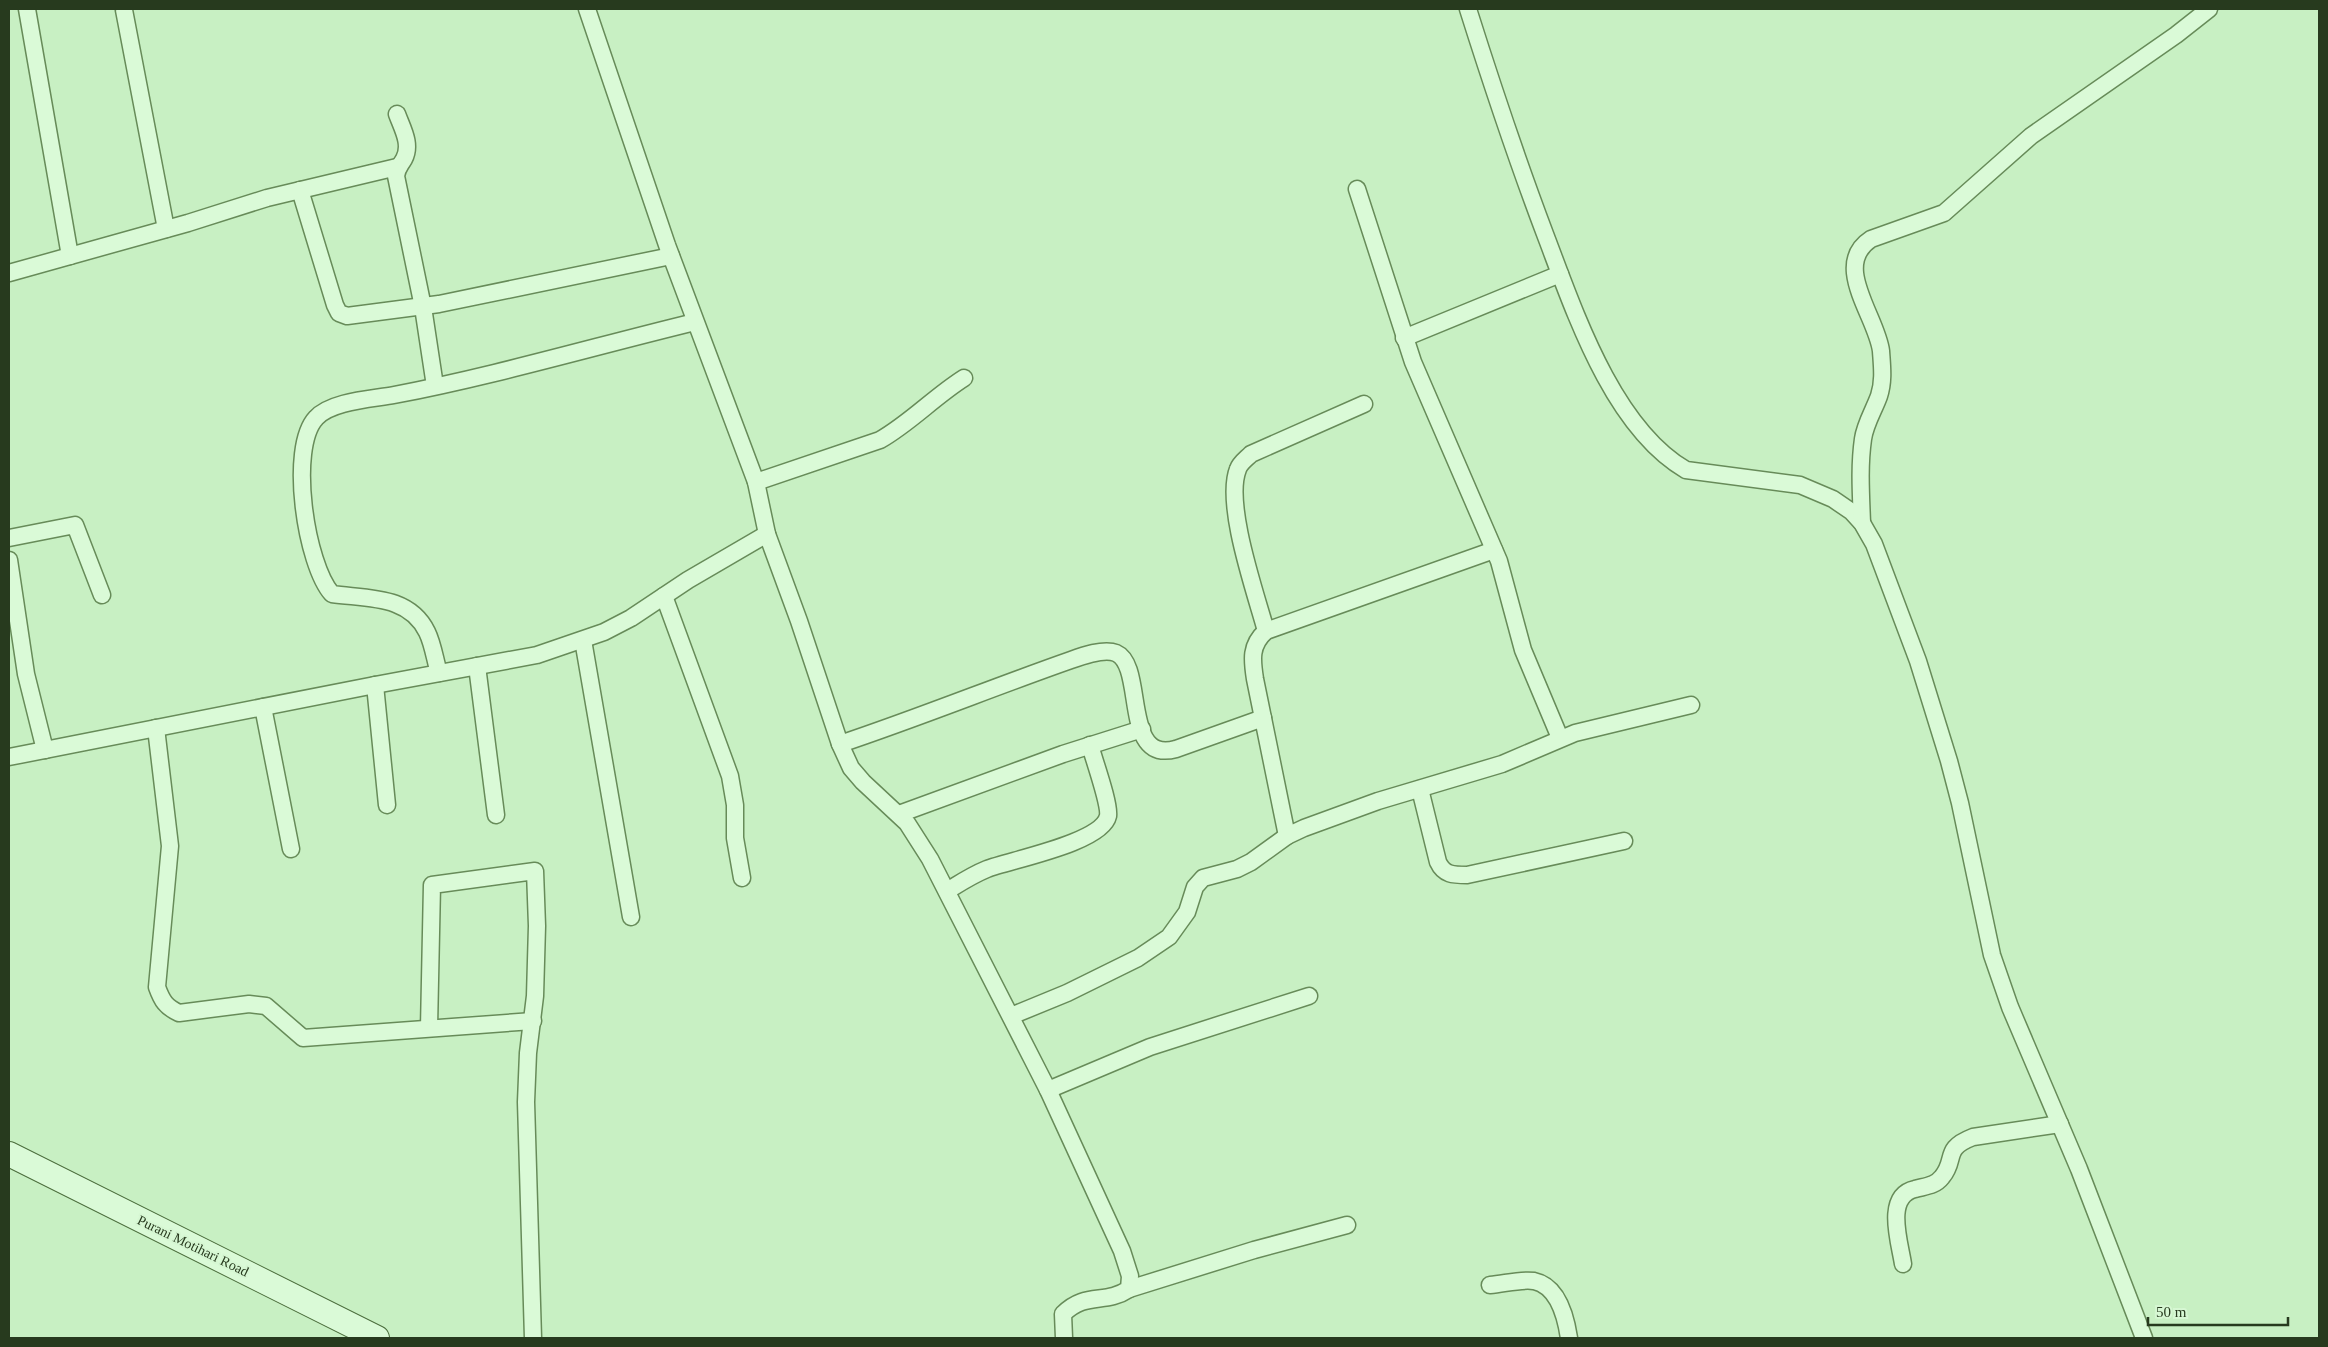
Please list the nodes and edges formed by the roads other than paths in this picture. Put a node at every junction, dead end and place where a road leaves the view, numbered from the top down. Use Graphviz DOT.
graph roads {
  1 [pos="27,9"];
  2 [pos="587,9"];
  3 [pos="1468,9"];
  4 [pos="2209,9"];
  5 [pos="124,10"];
  6 [pos="397,114"];
  7 [pos="397,167"];
  8 [pos="1357,188"];
  9 [pos="300,190"];
  10 [pos="166,229"];
  11 [pos="70,256"];
  12 [pos="671,256"];
  13 [pos="9,273"];
  14 [pos="1560,274"];
  15 [pos="424,307"];
  16 [pos="695,322"];
  17 [pos="1404,338"];
  18 [pos="964,378"];
  19 [pos="435,386"];
  20 [pos="1364,404"];
  21 [pos="756,482"];
  22 [pos="1862,523"];
  23 [pos="768,534"];
  24 [pos="9,538"];
  25 [pos="1494,550"];
  26 [pos="9,560"];
  27 [pos="102,595"];
  28 [pos="664,596"];
  29 [pos="1266,631"];
  30 [pos="583,640"];
  31 [pos="477,666"];
  32 [pos="438,673"];
  33 [pos="375,684"];
  34 [pos="1691,705"];
  35 [pos="262,707"];
  36 [pos="1263,718"];
  37 [pos="156,728"];
  38 [pos="1142,729"];
  39 [pos="1560,738"];
  40 [pos="840,744"];
  41 [pos="1090,745"];
  42 [pos="45,750"];
  43 [pos="9,757"];
  44 [pos="1420,789"];
  45 [pos="387,805"];
  46 [pos="899,814"];
  47 [pos="496,815"];
  48 [pos="1287,836"];
  49 [pos="1624,841"];
  50 [pos="291,849"];
  51 [pos="742,878"];
  52 [pos="947,891"];
  53 [pos="632,917"];
  54 [pos="1309,996"];
  55 [pos="1011,1016"];
  56 [pos="533,1021"];
  57 [pos="429,1028"];
  58 [pos="1048,1090"];
  59 [pos="2060,1124"];
  60 [pos="9,1154"];
  61 [pos="1347,1225"];
  62 [pos="1903,1264"];
  63 [pos="1490,1285"];
  64 [pos="1129,1289"];
  65 [pos="377,1338"];
  66 [pos="533,1338"];
  67 [pos="1064,1338"];
  68 [pos="1569,1338"];
  69 [pos="2144,1338"];
  1 -- 11 [label="street"];
  2 -- 12 [label="street"];
  3 -- 14 [label="street"];
  4 -- 22 [label="street"];
  5 -- 10 [label="street"];
  6 -- 7 [label="street"];
  7 -- 9 [label="street"];
  7 -- 15 [label="street"];
  8 -- 17 [label="street"];
  9 -- 10 [label="street"];
  9 -- 15 [label="street"];
  10 -- 11 [label="street"];
  11 -- 13 [label="street"];
  12 -- 15 [label="street"];
  12 -- 16 [label="street"];
  14 -- 17 [label="street"];
  14 -- 22 [label="street"];
  15 -- 19 [label="street"];
  16 -- 19 [label="street"];
  16 -- 21 [label="street"];
  17 -- 25 [label="street"];
  18 -- 21 [label="street"];
  19 -- 32 [label="street"];
  20 -- 29 [label="street"];
  21 -- 23 [label="street"];
  22 -- 59 [label="street"];
  23 -- 28 [label="street"];
  23 -- 40 [label="street"];
  24 -- 27 [label="street"];
  25 -- 29 [label="street"];
  25 -- 39 [label="street"];
  26 -- 42 [label="street"];
  28 -- 30 [label="street"];
  28 -- 51 [label="street"];
  29 -- 36 [label="street"];
  30 -- 31 [label="street"];
  30 -- 53 [label="street"];
  31 -- 32 [label="street"];
  31 -- 47 [label="street"];
  32 -- 33 [label="street"];
  33 -- 35 [label="street"];
  33 -- 45 [label="street"];
  34 -- 39 [label="street"];
  35 -- 37 [label="street"];
  35 -- 50 [label="street"];
  36 -- 38 [label="street"];
  36 -- 48 [label="street"];
  37 -- 42 [label="street"];
  37 -- 57 [label="street"];
  38 -- 40 [label="street"];
  38 -- 41 [label="street"];
  39 -- 44 [label="street"];
  40 -- 46 [label="street"];
  41 -- 46 [label="street"];
  41 -- 52 [label="street"];
  42 -- 43 [label="street"];
  44 -- 48 [label="street"];
  44 -- 49 [label="street"];
  46 -- 52 [label="street"];
  48 -- 55 [label="street"];
  52 -- 55 [label="street"];
  54 -- 58 [label="street"];
  55 -- 58 [label="street"];
  56 -- 57 [label="street"];
  56 -- 57 [label="street"];
  56 -- 66 [label="street"];
  58 -- 64 [label="street"];
  59 -- 62 [label="street"];
  59 -- 69 [label="street"];
  60 -- 65 [label="main road, Purani Motihari Road"];
  61 -- 64 [label="street"];
  63 -- 68 [label="street"];
  64 -- 67 [label="street"];
}
